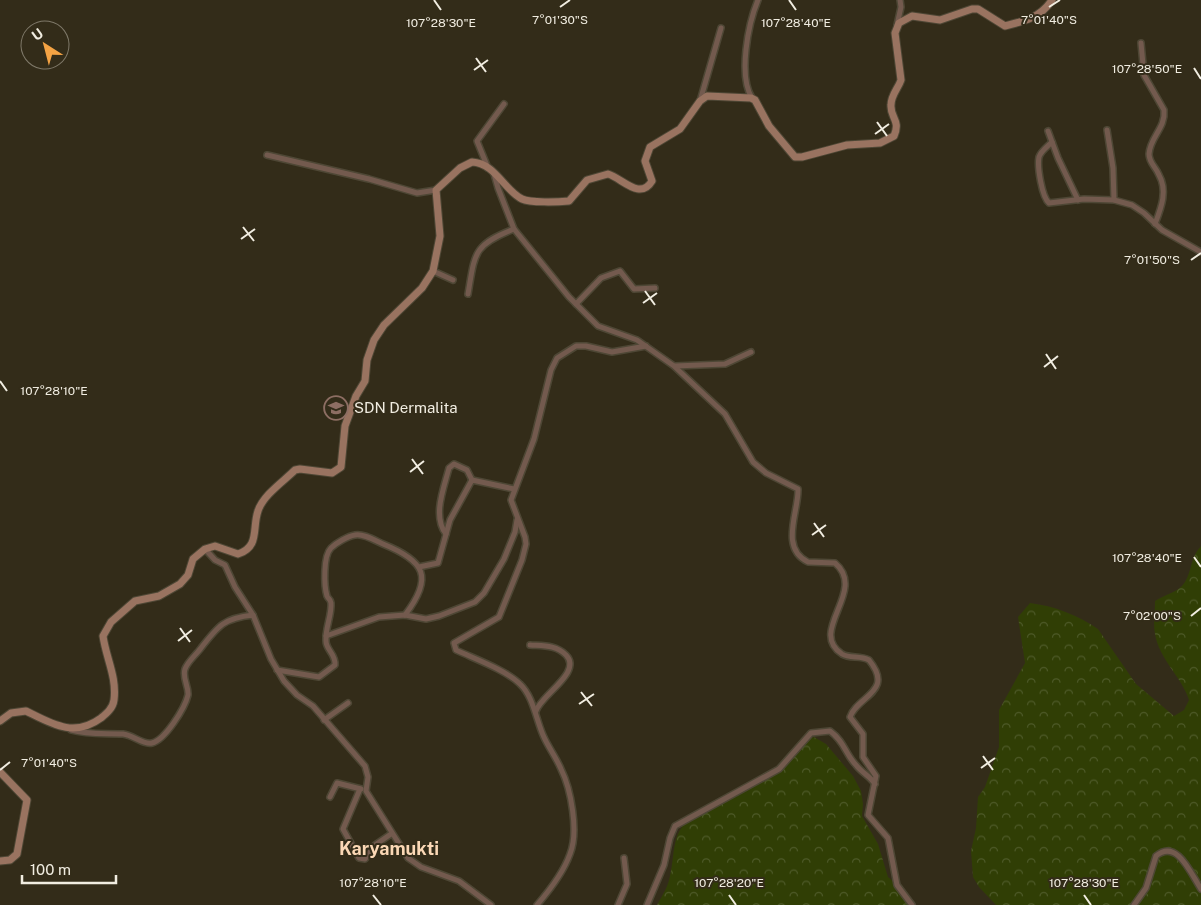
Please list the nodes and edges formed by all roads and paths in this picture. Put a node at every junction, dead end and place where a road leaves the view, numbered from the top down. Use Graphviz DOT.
graph roads {
  1 [pos="758,0"];
  2 [pos="900,0"];
  3 [pos="1052,0"];
  4 [pos="897,25"];
  5 [pos="721,28"];
  6 [pos="1141,43"];
  7 [pos="752,98"];
  8 [pos="700,101"];
  9 [pos="504,104"];
  10 [pos="1107,130"];
  11 [pos="1048,131"];
  12 [pos="1052,142"];
  13 [pos="267,155"];
  14 [pos="488,168"];
  15 [pos="494,174"];
  16 [pos="436,190"];
  17 [pos="1078,200"];
  18 [pos="1114,200"];
  19 [pos="1155,224"];
  20 [pos="514,229"];
  21 [pos="1201,252"];
  22 [pos="433,271"];
  23 [pos="453,280"];
  24 [pos="655,288"];
  25 [pos="468,294"];
  26 [pos="576,304"];
  27 [pos="646,346"];
  28 [pos="751,352"];
  29 [pos="674,366"];
  30 [pos="472,480"];
  31 [pos="514,489"];
  32 [pos="517,518"];
  33 [pos="446,534"];
  34 [pos="204,548"];
  35 [pos="419,567"];
  36 [pos="253,615"];
  37 [pos="405,615"];
  38 [pos="326,636"];
  39 [pos="530,645"];
  40 [pos="277,670"];
  41 [pos="348,702"];
  42 [pos="536,712"];
  43 [pos="324,720"];
  44 [pos="0,721"];
  45 [pos="70,730"];
  46 [pos="0,772"];
  47 [pos="875,784"];
  48 [pos="360,789"];
  49 [pos="366,791"];
  50 [pos="330,797"];
  51 [pos="391,834"];
  52 [pos="624,858"];
  53 [pos="0,862"];
  54 [pos="1201,889"];
  55 [pos="491,905"];
  56 [pos="538,905"];
  57 [pos="618,905"];
  58 [pos="647,905"];
  59 [pos="912,905"];
  60 [pos="1134,905"];
  1 -- 7 [label="street"];
  2 -- 4 [label="street"];
  3 -- 4 [label="street"];
  4 -- 7 [label="street"];
  5 -- 8 [label="street"];
  6 -- 19 [label="street"];
  7 -- 8 [label="street"];
  8 -- 15 [label="street"];
  9 -- 14 [label="street"];
  10 -- 18 [label="street"];
  11 -- 12 [label="street"];
  12 -- 17 [label="street"];
  12 -- 17 [label="street"];
  13 -- 16 [label="street"];
  14 -- 15 [label="street"];
  14 -- 16 [label="street"];
  15 -- 20 [label="street"];
  16 -- 22 [label="street"];
  17 -- 18 [label="street"];
  18 -- 19 [label="street"];
  19 -- 21 [label="street"];
  20 -- 25 [label="street"];
  20 -- 26 [label="street"];
  22 -- 23 [label="street"];
  22 -- 34 [label="street"];
  24 -- 26 [label="street"];
  26 -- 27 [label="street"];
  27 -- 29 [label="street"];
  27 -- 31 [label="street"];
  28 -- 29 [label="street"];
  29 -- 47 [label="street"];
  30 -- 31 [label="street"];
  30 -- 33 [label="street"];
  30 -- 33 [label="street"];
  31 -- 32 [label="street"];
  32 -- 37 [label="street"];
  32 -- 42 [label="street"];
  33 -- 35 [label="street"];
  34 -- 36 [label="street"];
  34 -- 45 [label="street"];
  35 -- 37 [label="street"];
  35 -- 38 [label="street"];
  36 -- 40 [label="street"];
  36 -- 45 [label="street"];
  37 -- 38 [label="street"];
  38 -- 40 [label="street"];
  39 -- 42 [label="street"];
  40 -- 43 [label="street"];
  41 -- 43 [label="street"];
  42 -- 56 [label="street"];
  43 -- 49 [label="street"];
  44 -- 45 [label="street"];
  46 -- 53 [label="street"];
  47 -- 58 [label="street"];
  47 -- 59 [label="street"];
  48 -- 49 [label="street"];
  48 -- 50 [label="street"];
  48 -- 51 [label="street"];
  49 -- 51 [label="street"];
  51 -- 55 [label="street"];
  52 -- 57 [label="street"];
  54 -- 60 [label="street"];
}
